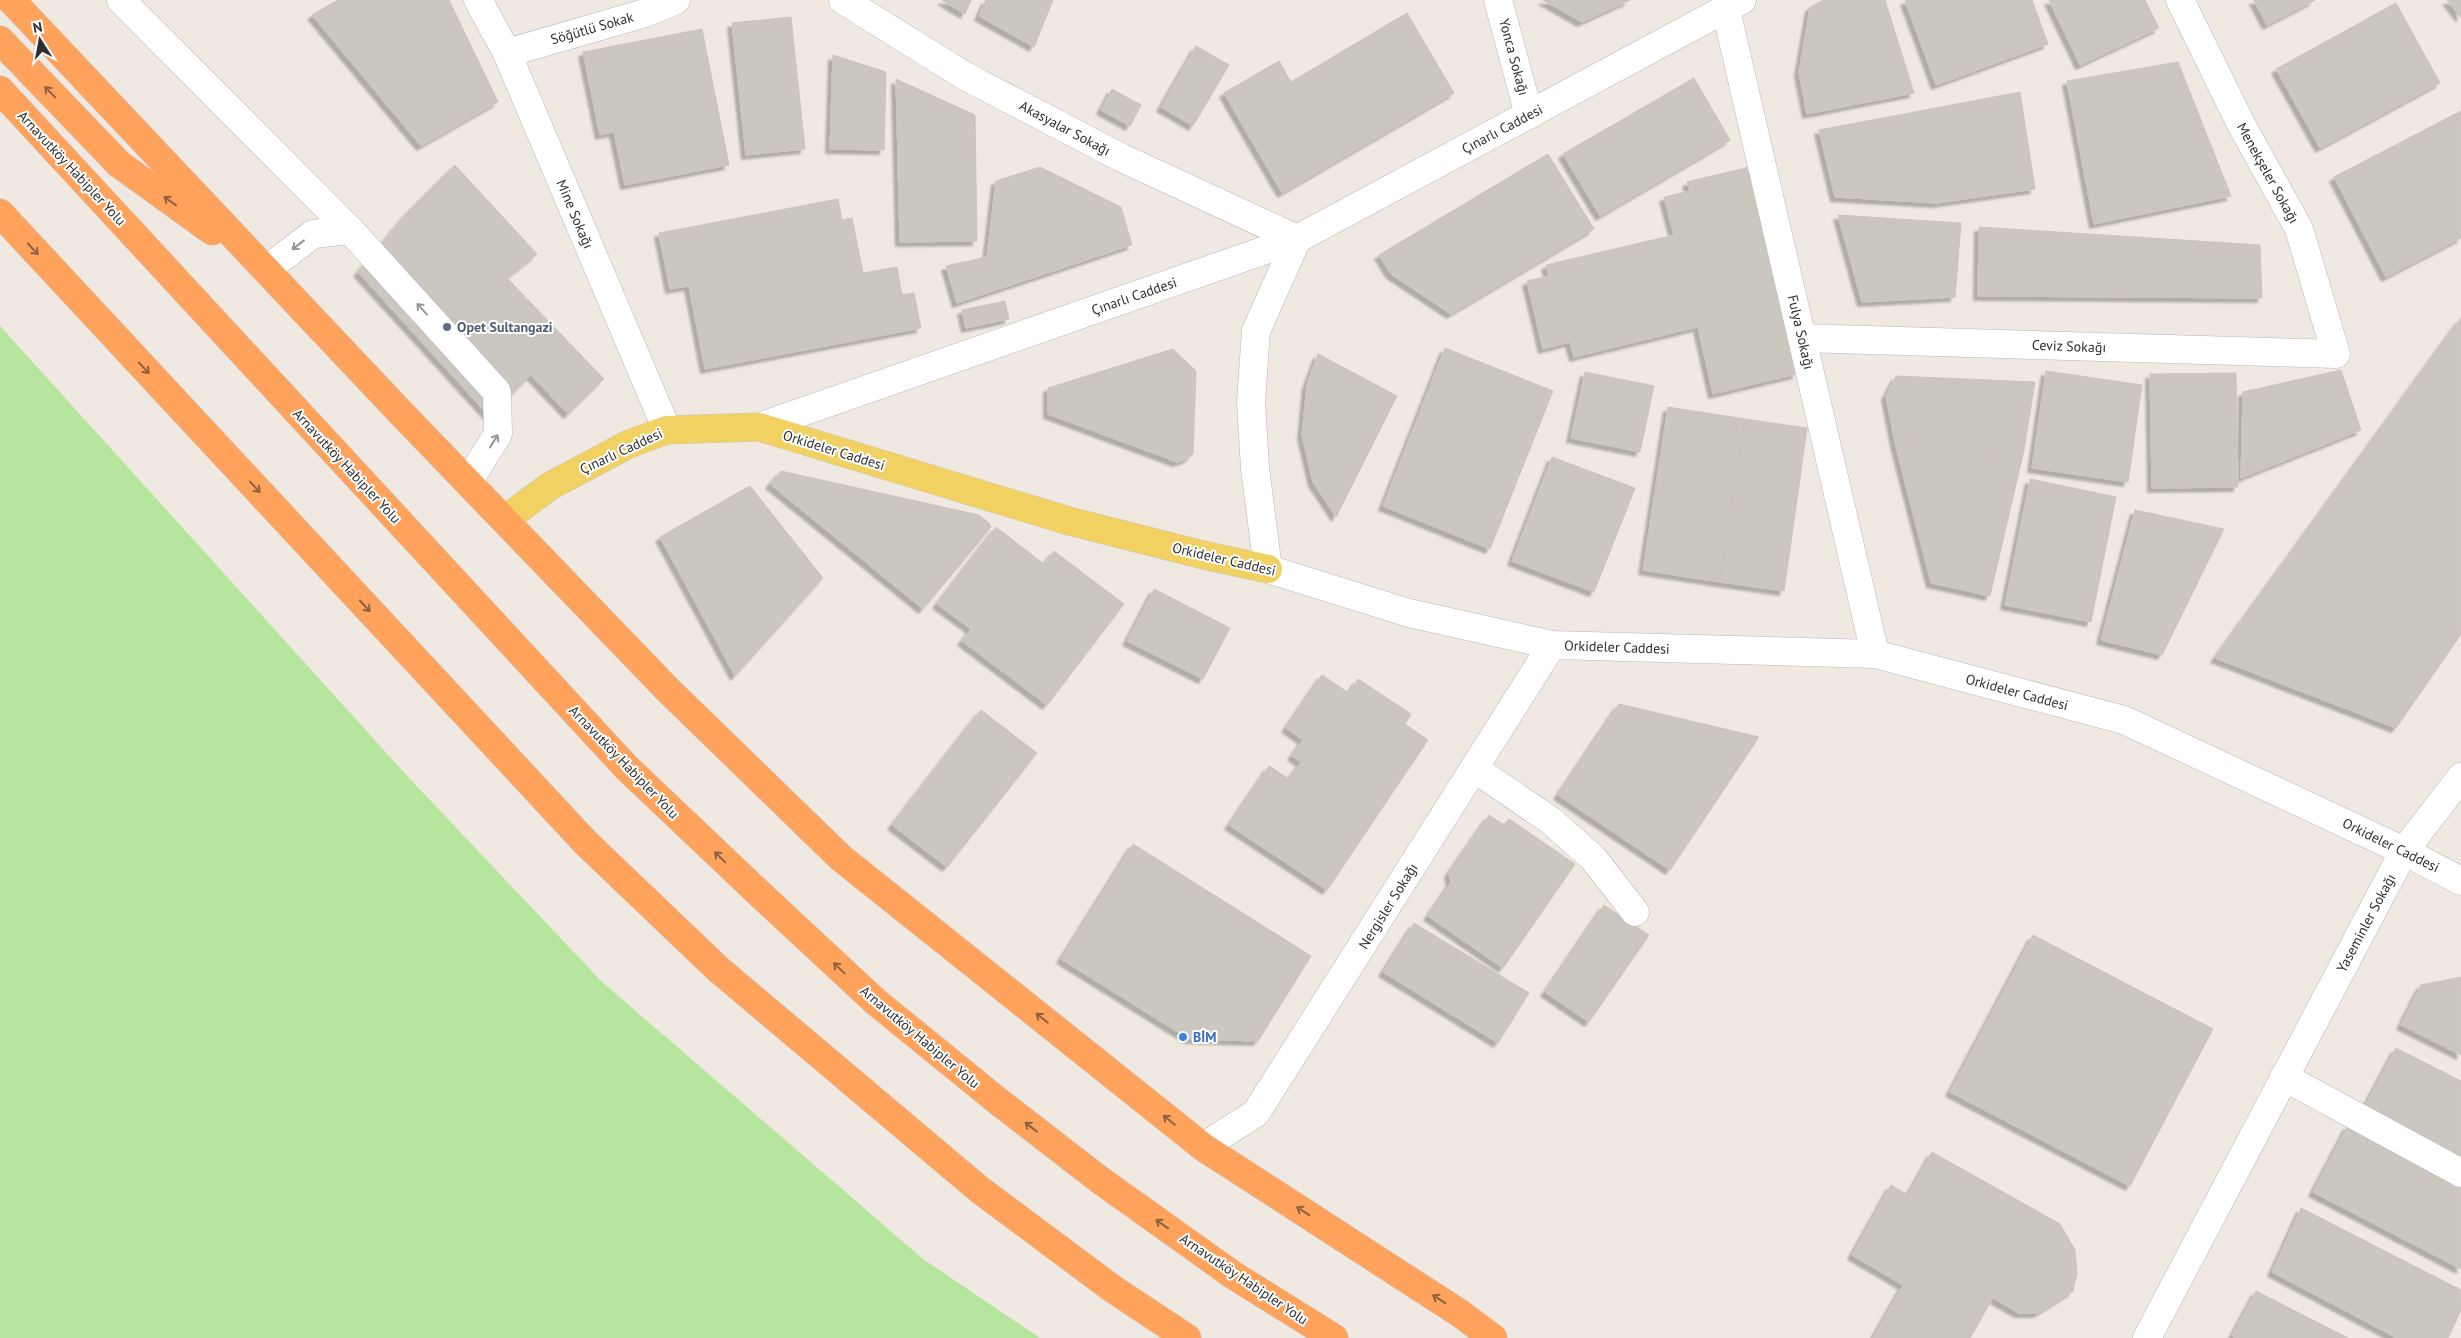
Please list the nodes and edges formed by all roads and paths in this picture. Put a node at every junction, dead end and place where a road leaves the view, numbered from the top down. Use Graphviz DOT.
graph roads {
  1 [pos="10,0"];
  2 [pos="121,0"];
  3 [pos="478,0"];
  4 [pos="676,0"];
  5 [pos="842,0"];
  6 [pos="1498,0"];
  7 [pos="2180,0"];
  8 [pos="1734,5"];
  9 [pos="0,40"];
  10 [pos="507,53"];
  11 [pos="0,90"];
  12 [pos="1529,115"];
  13 [pos="0,213"];
  14 [pos="350,230"];
  15 [pos="1298,239"];
  16 [pos="266,270"];
  17 [pos="1802,338"];
  18 [pos="2336,354"];
  19 [pos="759,427"];
  20 [pos="666,430"];
  21 [pos="468,482"];
  22 [pos="504,520"];
  23 [pos="1268,569"];
  24 [pos="1552,645"];
  25 [pos="1875,654"];
  26 [pos="1475,769"];
  27 [pos="2461,777"];
  28 [pos="2404,850"];
  29 [pos="2461,881"];
  30 [pos="1635,912"];
  31 [pos="2284,1077"];
  32 [pos="1203,1147"];
  33 [pos="2461,1172"];
  34 [pos="1461,1314"];
  35 [pos="1187,1338"];
  36 [pos="1334,1338"];
  37 [pos="1493,1338"];
  38 [pos="1507,1338"];
  39 [pos="2146,1338"];
  1 -- 16 [label="highway"];
  2 -- 14 [label="street"];
  3 -- 10 [label="street, Mine Sokağı"];
  4 -- 10 [label="street, Söğütlü Sokak"];
  5 -- 15 [label="street, Akasyalar Sokağı"];
  6 -- 12 [label="street, Yonca Sokağı"];
  7 -- 18 [label="street, Menekşeler Sokağı"];
  8 -- 12 [label="street, Çınarlı Caddesi"];
  8 -- 17 [label="street, Fulya Sokağı"];
  16 -- 9 [label="highway, one-way"];
  10 -- 20 [label="street, Mine Sokağı"];
  36 -- 11 [label="highway, Arnavutköy Habipler Yolu, one-way"];
  12 -- 15 [label="street, Çınarlı Caddesi"];
  13 -- 35 [label="highway, one-way"];
  14 -- 16 [label="street, one-way"];
  21 -- 14 [label="street, one-way"];
  15 -- 19 [label="street, Çınarlı Caddesi"];
  15 -- 23 [label="street"];
  16 -- 21 [label="highway"];
  17 -- 18 [label="street, Ceviz Sokağı"];
  17 -- 25 [label="street, Fulya Sokağı"];
  19 -- 20 [label="main road, Çınarlı Caddesi"];
  19 -- 23 [label="main road, Orkideler Caddesi"];
  20 -- 22 [label="main road, Çınarlı Caddesi"];
  21 -- 22 [label="highway"];
  32 -- 22 [label="highway, one-way"];
  23 -- 24 [label="street, Orkideler Caddesi"];
  24 -- 25 [label="street, Orkideler Caddesi"];
  24 -- 26 [label="street, Nergisler Sokağı"];
  25 -- 28 [label="street, Orkideler Caddesi"];
  26 -- 30 [label="street"];
  26 -- 32 [label="street, Nergisler Sokağı"];
  27 -- 28 [label="street, Yaseminler Sokağı"];
  28 -- 29 [label="street, Orkideler Caddesi"];
  28 -- 31 [label="street, Yaseminler Sokağı"];
  31 -- 33 [label="street"];
  31 -- 39 [label="street, Yaseminler Sokağı"];
  34 -- 32 [label="highway, one-way"];
  34 -- 37 [label="highway"];
  34 -- 38 [label="street"];
}
